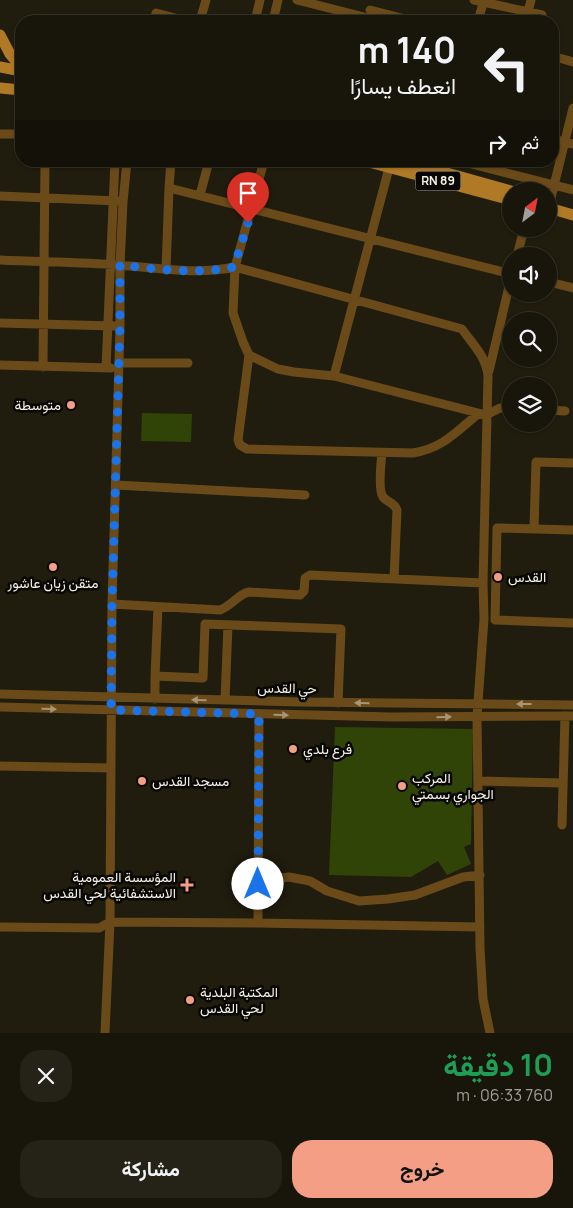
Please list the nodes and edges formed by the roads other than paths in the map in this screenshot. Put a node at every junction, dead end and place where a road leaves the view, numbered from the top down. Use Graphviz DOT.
graph roads {
  1 [pos="206,0"];
  2 [pos="260,0"];
  3 [pos="278,0"];
  4 [pos="297,0"];
  5 [pos="372,0"];
  6 [pos="531,0"];
  7 [pos="480,1"];
  8 [pos="528,12"];
  9 [pos="202,15"];
  10 [pos="256,15"];
  11 [pos="274,15"];
  12 [pos="364,15"];
  13 [pos="368,15"];
  14 [pos="479,15"];
  15 [pos="542,15"];
  16 [pos="0,35"];
  17 [pos="559,58"];
  18 [pos="15,60"];
  19 [pos="573,62"];
  20 [pos="0,67"];
  21 [pos="15,70"];
  22 [pos="0,88"];
  23 [pos="15,89"];
  24 [pos="573,108"];
  25 [pos="0,134"];
  26 [pos="15,134"];
  27 [pos="569,143"];
  28 [pos="44,167"];
  29 [pos="115,167"];
  30 [pos="126,167"];
  31 [pos="171,167"];
  32 [pos="207,167"];
  33 [pos="262,167"];
  34 [pos="386,167"];
  35 [pos="424,167"];
  36 [pos="483,167"];
  37 [pos="503,167"];
  38 [pos="389,168"];
  39 [pos="441,172"];
  40 [pos="502,172"];
  41 [pos="542,182"];
  42 [pos="555,182"];
  43 [pos="558,186"];
  44 [pos="169,188"];
  45 [pos="502,189"];
  46 [pos="573,190"];
  47 [pos="200,195"];
  48 [pos="0,196"];
  49 [pos="502,196"];
  50 [pos="45,197"];
  51 [pos="118,201"];
  52 [pos="558,205"];
  53 [pos="573,207"];
  54 [pos="252,208"];
  55 [pos="558,208"];
  56 [pos="573,215"];
  57 [pos="370,238"];
  58 [pos="0,260"];
  59 [pos="45,262"];
  60 [pos="116,265"];
  61 [pos="234,267"];
  62 [pos="166,270"];
  63 [pos="502,272"];
  64 [pos="557,284"];
  65 [pos="573,288"];
  66 [pos="354,300"];
  67 [pos="505,302"];
  68 [pos="0,323"];
  69 [pos="44,324"];
  70 [pos="109,326"];
  71 [pos="120,326"];
  72 [pos="250,355"];
  73 [pos="188,363"];
  74 [pos="0,365"];
  75 [pos="43,366"];
  76 [pos="119,366"];
  77 [pos="106,368"];
  78 [pos="334,376"];
  79 [pos="488,376"];
  80 [pos="502,408"];
  81 [pos="557,411"];
  82 [pos="565,412"];
  83 [pos="482,415"];
  84 [pos="382,453"];
  85 [pos="573,463"];
  86 [pos="116,485"];
  87 [pos="305,495"];
  88 [pos="534,529"];
  89 [pos="573,530"];
  90 [pos="394,579"];
  91 [pos="482,583"];
  92 [pos="112,604"];
  93 [pos="158,606"];
  94 [pos="484,619"];
  95 [pos="495,620"];
  96 [pos="573,623"];
  97 [pos="228,624"];
  98 [pos="155,676"];
  99 [pos="0,694"];
  100 [pos="112,698"];
  101 [pos="155,699"];
  102 [pos="225,700"];
  103 [pos="338,703"];
  104 [pos="478,704"];
  105 [pos="573,705"];
  106 [pos="0,708"];
  107 [pos="111,710"];
  108 [pos="259,714"];
  109 [pos="477,716"];
  110 [pos="569,716"];
  111 [pos="0,766"];
  112 [pos="111,768"];
  113 [pos="478,781"];
  114 [pos="563,783"];
  115 [pos="562,826"];
  116 [pos="480,875"];
  117 [pos="258,884"];
  118 [pos="110,922"];
  119 [pos="258,923"];
  120 [pos="0,927"];
  121 [pos="480,927"];
  122 [pos="105,1033"];
  123 [pos="490,1033"];
  1 -- 9 [label="street"];
  2 -- 10 [label="street"];
  3 -- 11 [label="street"];
  4 -- 12 [label="street"];
  5 -- 13 [label="street"];
  6 -- 8 [label="street"];
  7 -- 8 [label="street"];
  7 -- 14 [label="street"];
  8 -- 15 [label="street"];
  16 -- 18 [label="main road"];
  17 -- 19 [label="street"];
  20 -- 21 [label="main road"];
  22 -- 23 [label="main road"];
  24 -- 27 [label="street"];
  25 -- 26 [label="street"];
  27 -- 42 [label="street"];
  28 -- 50 [label="street"];
  29 -- 51 [label="street"];
  30 -- 51 [label="street"];
  31 -- 44 [label="street"];
  32 -- 47 [label="street"];
  33 -- 54 [label="street"];
  34 -- 38 [label="main road, RN 89"];
  35 -- 39 [label="main road, RN 89"];
  36 -- 40 [label="street"];
  37 -- 40 [label="street"];
  38 -- 39 [label="main road, RN 89"];
  38 -- 57 [label="street"];
  39 -- 45 [label="main road, RN 89"];
  39 -- 49 [label="main road, RN 89"];
  40 -- 41 [label="street"];
  43 -- 46 [label="street"];
  44 -- 47 [label="street"];
  44 -- 62 [label="street"];
  47 -- 54 [label="street"];
  48 -- 50 [label="street"];
  50 -- 51 [label="street"];
  50 -- 59 [label="street"];
  51 -- 60 [label="street"];
  52 -- 53 [label="main road"];
  54 -- 57 [label="street"];
  54 -- 61 [label="street"];
  55 -- 56 [label="main road"];
  57 -- 63 [label="street"];
  57 -- 66 [label="street"];
  58 -- 59 [label="street"];
  59 -- 60 [label="street"];
  59 -- 69 [label="street"];
  60 -- 62 [label="street"];
  60 -- 70 [label="street"];
  60 -- 71 [label="street"];
  61 -- 62 [label="street"];
  61 -- 66 [label="street"];
  61 -- 72 [label="street"];
  64 -- 65 [label="street"];
  66 -- 78 [label="street"];
  66 -- 79 [label="street"];
  67 -- 79 [label="street"];
  68 -- 69 [label="street"];
  69 -- 70 [label="street"];
  69 -- 75 [label="street"];
  70 -- 71 [label="street"];
  70 -- 77 [label="street"];
  71 -- 76 [label="street"];
  72 -- 78 [label="street"];
  72 -- 84 [label="street"];
  73 -- 76 [label="street"];
  74 -- 75 [label="street"];
  75 -- 77 [label="street"];
  76 -- 77 [label="street"];
  76 -- 86 [label="street"];
  78 -- 83 [label="street"];
  79 -- 83 [label="street"];
  80 -- 83 [label="street"];
  81 -- 82 [label="street"];
  83 -- 84 [label="street"];
  83 -- 91 [label="street"];
  84 -- 90 [label="street"];
  85 -- 88 [label="street"];
  86 -- 87 [label="street"];
  86 -- 92 [label="street"];
  88 -- 89 [label="street"];
  88 -- 95 [label="street"];
  90 -- 91 [label="street"];
  90 -- 93 [label="street"];
  91 -- 94 [label="street"];
  92 -- 93 [label="street"];
  92 -- 100 [label="street"];
  93 -- 98 [label="street"];
  94 -- 95 [label="street"];
  94 -- 104 [label="street"];
  95 -- 96 [label="street"];
  97 -- 98 [label="street"];
  97 -- 102 [label="street"];
  97 -- 103 [label="street"];
  98 -- 101 [label="street"];
  99 -- 100 [label="street, حي القدس"];
  100 -- 101 [label="street, حي القدس"];
  100 -- 107 [label="street"];
  102 -- 101 [label="street, حي القدس, one-way"];
  102 -- 103 [label="street, حي القدس"];
  104 -- 103 [label="street, حي القدس, one-way"];
  105 -- 104 [label="street, حي القدس, one-way"];
  104 -- 109 [label="street"];
  106 -- 107 [label="street, one-way"];
  107 -- 108 [label="street"];
  107 -- 112 [label="street"];
  108 -- 109 [label="street, one-way"];
  108 -- 117 [label="street"];
  109 -- 110 [label="street"];
  109 -- 113 [label="street"];
  110 -- 114 [label="street"];
  111 -- 112 [label="street"];
  112 -- 118 [label="street"];
  113 -- 114 [label="street"];
  113 -- 116 [label="street"];
  114 -- 115 [label="street"];
  116 -- 117 [label="street"];
  116 -- 121 [label="street"];
  117 -- 119 [label="street"];
  118 -- 119 [label="street"];
  118 -- 120 [label="street"];
  118 -- 122 [label="street"];
  119 -- 121 [label="street"];
  121 -- 123 [label="street"];
}
